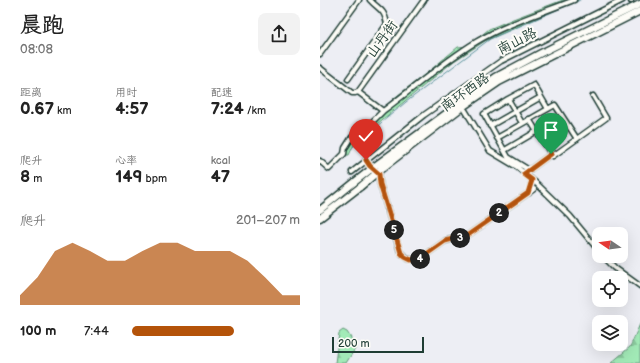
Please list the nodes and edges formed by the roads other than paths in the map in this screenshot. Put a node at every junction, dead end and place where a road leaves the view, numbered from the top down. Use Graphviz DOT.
graph roads {
  1 [pos="359,0"];
  2 [pos="370,0"];
  3 [pos="424,0"];
  4 [pos="574,0"];
  5 [pos="623,0"];
  6 [pos="640,4"];
  7 [pos="640,11"];
  8 [pos="320,54"];
  9 [pos="320,68"];
  10 [pos="348,79"];
  11 [pos="358,92"];
  12 [pos="454,94"];
  13 [pos="593,96"];
  14 [pos="541,97"];
  15 [pos="508,99"];
  16 [pos="455,101"];
  17 [pos="548,109"];
  18 [pos="465,110"];
  19 [pos="383,111"];
  20 [pos="516,112"];
  21 [pos="562,117"];
  22 [pos="530,119"];
  23 [pos="522,123"];
  24 [pos="490,126"];
  25 [pos="537,132"];
  26 [pos="497,138"];
  27 [pos="577,139"];
  28 [pos="505,150"];
  29 [pos="551,154"];
  30 [pos="320,161"];
  31 [pos="365,162"];
  32 [pos="378,168"];
  33 [pos="529,170"];
  34 [pos="352,172"];
  35 [pos="524,174"];
  36 [pos="532,180"];
  37 [pos="534,189"];
  38 [pos="528,193"];
  39 [pos="320,210"];
  40 [pos="320,218"];
  41 [pos="592,243"];
  42 [pos="610,263"];
  43 [pos="640,286"];
  1 -- 8 [label="street"];
  2 -- 10 [label="street"];
  3 -- 11 [label="street, 山丹街"];
  4 -- 19 [label="street"];
  5 -- 12 [label="street, 南山路"];
  6 -- 32 [label="highway, 南环西路"];
  7 -- 32 [label="highway, 南环西路"];
  9 -- 11 [label="street"];
  11 -- 19 [label="street"];
  12 -- 16 [label="street"];
  12 -- 31 [label="street, 南山路"];
  13 -- 27 [label="street"];
  14 -- 15 [label="street"];
  14 -- 17 [label="street"];
  14 -- 20 [label="street"];
  15 -- 20 [label="street"];
  15 -- 24 [label="street"];
  17 -- 21 [label="street"];
  17 -- 22 [label="street"];
  18 -- 35 [label="street"];
  19 -- 30 [label="street"];
  20 -- 23 [label="street"];
  20 -- 24 [label="street"];
  21 -- 25 [label="street"];
  21 -- 27 [label="street"];
  22 -- 23 [label="street"];
  22 -- 25 [label="street"];
  23 -- 26 [label="street"];
  24 -- 26 [label="street"];
  25 -- 28 [label="street"];
  25 -- 29 [label="street"];
  26 -- 28 [label="street"];
  27 -- 29 [label="street"];
  28 -- 33 [label="street"];
  29 -- 33 [label="street"];
  31 -- 34 [label="street, 南山路"];
  31 -- 38 [label="street"];
  32 -- 39 [label="highway, 南环西路, bridge"];
  32 -- 40 [label="highway, 南环西路, bridge"];
  33 -- 35 [label="street"];
  35 -- 36 [label="street"];
  36 -- 38 [label="street"];
  36 -- 41 [label="street"];
  37 -- 38 [label="street"];
  42 -- 43 [label="street"];
}
